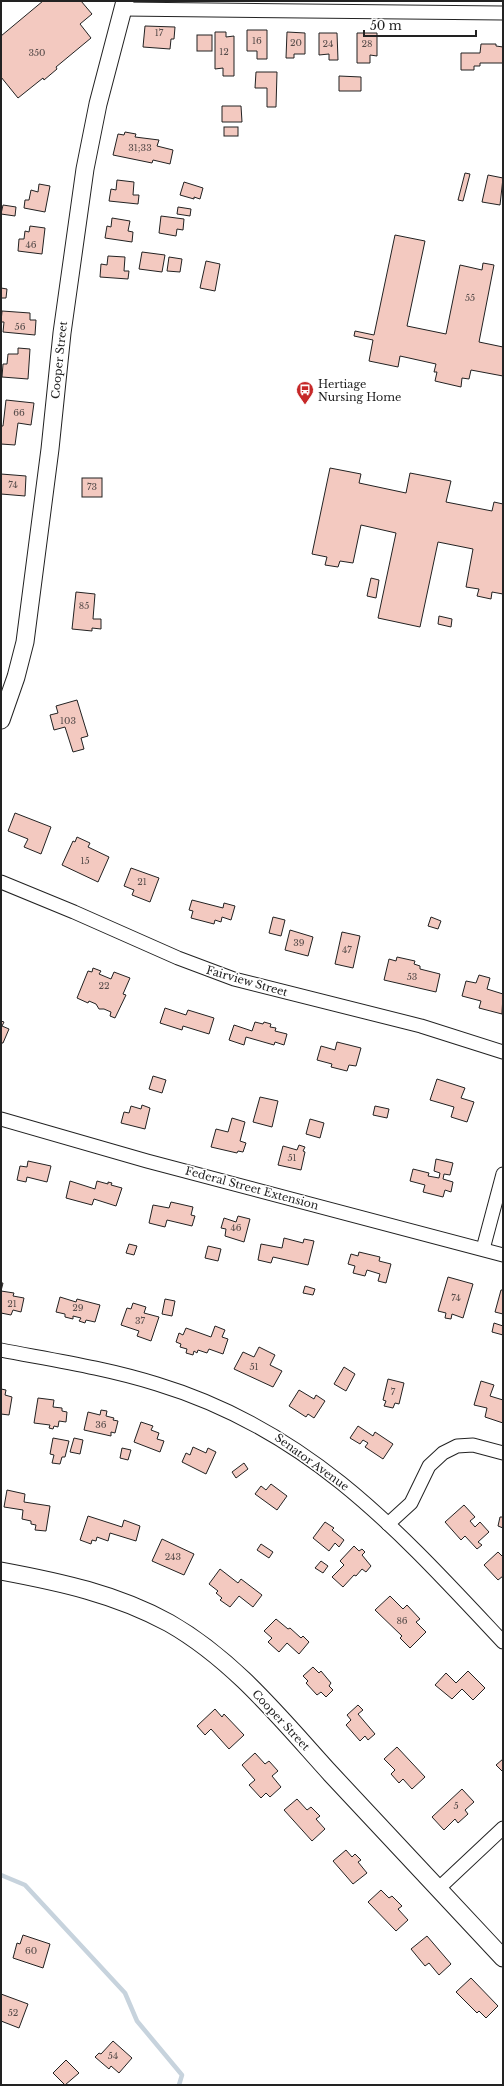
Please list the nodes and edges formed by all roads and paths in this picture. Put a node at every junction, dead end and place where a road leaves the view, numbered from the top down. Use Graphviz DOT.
graph roads {
  1 [pos="124,5"];
  2 [pos="503,13"];
  3 [pos="1,720"];
  4 [pos="1,882"];
  5 [pos="503,1052"];
  6 [pos="1,1119"];
  7 [pos="503,1174"];
  8 [pos="483,1249"];
  9 [pos="503,1255"];
  10 [pos="1,1350"];
  11 [pos="503,1453"];
  12 [pos="388,1524"];
  13 [pos="1,1571"];
  14 [pos="503,1642"];
  15 [pos="503,1828"];
  16 [pos="438,1889"];
  17 [pos="503,1958"];
  1 -- 2 [label="street"];
  1 -- 3 [label="street, Cooper Street"];
  4 -- 5 [label="street, Fairview Street"];
  6 -- 8 [label="street, Federal Street Extension"];
  7 -- 8 [label="street"];
  8 -- 9 [label="street, Federal Street Extension"];
  10 -- 12 [label="street, Senator Avenue"];
  11 -- 12 [label="street"];
  12 -- 14 [label="street, Senator Avenue"];
  13 -- 16 [label="street, Cooper Street"];
  15 -- 16 [label="street"];
  16 -- 17 [label="street, Cooper Street"];
}
